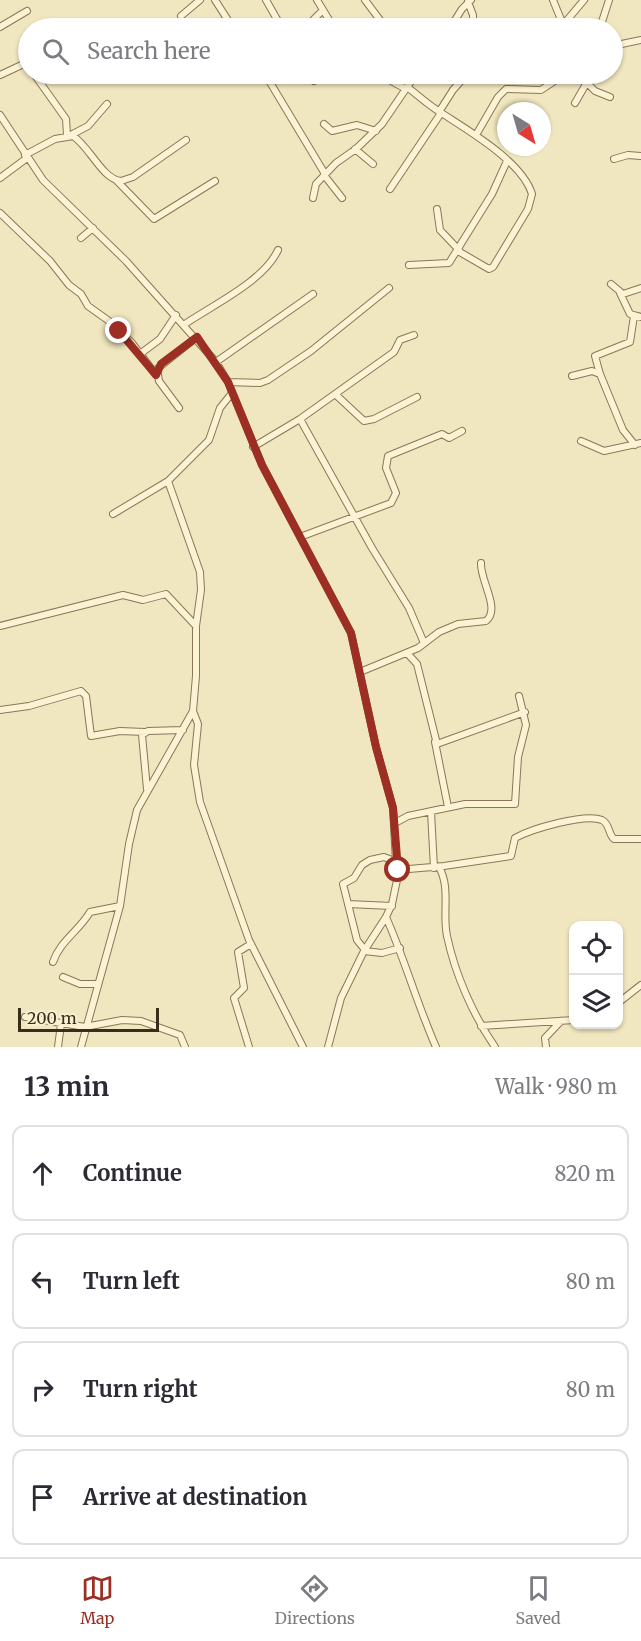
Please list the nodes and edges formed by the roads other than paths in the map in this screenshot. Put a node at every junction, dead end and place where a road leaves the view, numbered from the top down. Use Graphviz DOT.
graph roads {
  1 [pos="200,0"];
  2 [pos="215,0"];
  3 [pos="266,0"];
  4 [pos="317,0"];
  5 [pos="365,0"];
  6 [pos="553,0"];
  7 [pos="584,0"];
  8 [pos="609,0"];
  9 [pos="470,1"];
  10 [pos="27,11"];
  11 [pos="321,11"];
  12 [pos="181,16"];
  13 [pos="227,18"];
  14 [pos="276,18"];
  15 [pos="314,18"];
  16 [pos="326,18"];
  17 [pos="378,18"];
  18 [pos="457,18"];
  19 [pos="473,18"];
  20 [pos="560,18"];
  21 [pos="571,18"];
  22 [pos="603,18"];
  23 [pos="0,27"];
  24 [pos="641,40"];
  25 [pos="623,44"];
  26 [pos="18,67"];
  27 [pos="0,75"];
  28 [pos="41,84"];
  29 [pos="271,84"];
  30 [pos="400,84"];
  31 [pos="409,84"];
  32 [pos="458,84"];
  33 [pos="551,84"];
  34 [pos="586,84"];
  35 [pos="407,87"];
  36 [pos="610,97"];
  37 [pos="574,103"];
  38 [pos="107,104"];
  39 [pos="440,113"];
  40 [pos="1,118"];
  41 [pos="324,124"];
  42 [pos="376,130"];
  43 [pos="476,135"];
  44 [pos="68,136"];
  45 [pos="186,140"];
  46 [pos="355,149"];
  47 [pos="641,156"];
  48 [pos="26,157"];
  49 [pos="614,159"];
  50 [pos="507,160"];
  51 [pos="373,164"];
  52 [pos="325,174"];
  53 [pos="0,178"];
  54 [pos="116,180"];
  55 [pos="215,181"];
  56 [pos="390,189"];
  57 [pos="313,198"];
  58 [pos="342,198"];
  59 [pos="437,209"];
  60 [pos="0,213"];
  61 [pos="93,228"];
  62 [pos="81,238"];
  63 [pos="278,250"];
  64 [pos="458,250"];
  65 [pos="409,265"];
  66 [pos="611,284"];
  67 [pos="389,288"];
  68 [pos="641,288"];
  69 [pos="620,293"];
  70 [pos="313,294"];
  71 [pos="177,315"];
  72 [pos="638,317"];
  73 [pos="185,324"];
  74 [pos="414,335"];
  75 [pos="197,337"];
  76 [pos="140,354"];
  77 [pos="216,362"];
  78 [pos="600,374"];
  79 [pos="156,375"];
  80 [pos="572,376"];
  81 [pos="228,382"];
  82 [pos="231,393"];
  83 [pos="334,394"];
  84 [pos="417,398"];
  85 [pos="179,408"];
  86 [pos="300,420"];
  87 [pos="462,431"];
  88 [pos="628,438"];
  89 [pos="581,441"];
  90 [pos="638,444"];
  91 [pos="254,447"];
  92 [pos="624,448"];
  93 [pos="168,481"];
  94 [pos="112,514"];
  95 [pos="355,516"];
  96 [pos="300,537"];
  97 [pos="481,563"];
  98 [pos="0,626"];
  99 [pos="196,626"];
  100 [pos="424,643"];
  101 [pos="407,653"];
  102 [pos="360,672"];
  103 [pos="519,696"];
  104 [pos="0,710"];
  105 [pos="193,711"];
  106 [pos="525,712"];
  107 [pos="183,730"];
  108 [pos="145,732"];
  109 [pos="435,742"];
  110 [pos="443,744"];
  111 [pos="436,751"];
  112 [pos="147,789"];
  113 [pos="448,807"];
  114 [pos="431,812"];
  115 [pos="395,823"];
  116 [pos="641,839"];
  117 [pos="397,862"];
  118 [pos="437,867"];
  119 [pos="398,870"];
  120 [pos="348,904"];
  121 [pos="120,906"];
  122 [pos="392,906"];
  123 [pos="386,916"];
  124 [pos="251,945"];
  125 [pos="400,948"];
  126 [pos="364,950"];
  127 [pos="53,962"];
  128 [pos="63,977"];
  129 [pos="98,984"];
  130 [pos="641,985"];
  131 [pos="623,999"];
  132 [pos="25,1017"];
  133 [pos="569,1020"];
  134 [pos="561,1021"];
  135 [pos="61,1024"];
  136 [pos="481,1026"];
  137 [pos="85,1027"];
  138 [pos="58,1047"];
  139 [pos="81,1047"];
  140 [pos="185,1047"];
  141 [pos="249,1047"];
  142 [pos="303,1047"];
  143 [pos="328,1047"];
  144 [pos="436,1047"];
  145 [pos="495,1047"];
  146 [pos="546,1047"];
  1 -- 12 [label="street"];
  2 -- 13 [label="street"];
  3 -- 14 [label="street"];
  4 -- 11 [label="street"];
  5 -- 17 [label="street"];
  6 -- 20 [label="street"];
  7 -- 21 [label="street"];
  8 -- 22 [label="street"];
  9 -- 18 [label="street"];
  9 -- 19 [label="street"];
  10 -- 23 [label="street"];
  11 -- 15 [label="street"];
  11 -- 16 [label="street"];
  24 -- 25 [label="street"];
  26 -- 27 [label="street"];
  28 -- 44 [label="street"];
  29 -- 52 [label="street"];
  30 -- 35 [label="street"];
  31 -- 35 [label="street"];
  32 -- 39 [label="street"];
  33 -- 43 [label="street"];
  34 -- 36 [label="street"];
  34 -- 37 [label="street"];
  35 -- 39 [label="street"];
  35 -- 42 [label="street"];
  38 -- 44 [label="street"];
  39 -- 43 [label="street"];
  39 -- 56 [label="street"];
  40 -- 48 [label="street"];
  41 -- 42 [label="street"];
  42 -- 46 [label="street"];
  43 -- 50 [label="street"];
  44 -- 48 [label="street"];
  44 -- 54 [label="street"];
  45 -- 54 [label="street"];
  46 -- 51 [label="street"];
  46 -- 52 [label="street"];
  47 -- 49 [label="street"];
  48 -- 53 [label="street"];
  48 -- 61 [label="street"];
  50 -- 64 [label="street"];
  50 -- 64 [label="street"];
  52 -- 57 [label="street"];
  52 -- 58 [label="street"];
  54 -- 55 [label="street"];
  59 -- 64 [label="street"];
  60 -- 76 [label="street"];
  61 -- 62 [label="street"];
  61 -- 71 [label="street"];
  63 -- 73 [label="street"];
  64 -- 65 [label="street"];
  66 -- 69 [label="street"];
  67 -- 81 [label="street"];
  68 -- 69 [label="street"];
  69 -- 72 [label="street"];
  70 -- 77 [label="street"];
  71 -- 73 [label="street"];
  71 -- 76 [label="street"];
  72 -- 78 [label="street"];
  73 -- 75 [label="street"];
  74 -- 83 [label="street"];
  75 -- 77 [label="street"];
  75 -- 79 [label="street"];
  76 -- 79 [label="street"];
  77 -- 81 [label="street"];
  78 -- 80 [label="street"];
  78 -- 88 [label="street"];
  79 -- 85 [label="street"];
  81 -- 82 [label="street"];
  82 -- 91 [label="street"];
  82 -- 93 [label="street"];
  83 -- 84 [label="street"];
  83 -- 86 [label="street"];
  86 -- 91 [label="street"];
  86 -- 95 [label="street"];
  87 -- 95 [label="street"];
  88 -- 90 [label="street"];
  88 -- 92 [label="street"];
  89 -- 92 [label="street"];
  90 -- 92 [label="street"];
  91 -- 96 [label="street"];
  93 -- 94 [label="street"];
  93 -- 99 [label="street"];
  95 -- 96 [label="street"];
  95 -- 100 [label="street"];
  96 -- 102 [label="street"];
  97 -- 100 [label="street"];
  98 -- 99 [label="street"];
  99 -- 105 [label="street"];
  100 -- 101 [label="street"];
  101 -- 102 [label="street"];
  101 -- 109 [label="street"];
  102 -- 115 [label="street"];
  103 -- 106 [label="street"];
  104 -- 108 [label="street"];
  105 -- 107 [label="street"];
  105 -- 124 [label="street"];
  106 -- 110 [label="street"];
  106 -- 113 [label="street"];
  107 -- 108 [label="street"];
  107 -- 112 [label="street"];
  108 -- 112 [label="street"];
  109 -- 110 [label="street"];
  109 -- 111 [label="street"];
  110 -- 111 [label="street"];
  111 -- 113 [label="street"];
  112 -- 121 [label="street"];
  113 -- 114 [label="street"];
  114 -- 115 [label="street"];
  114 -- 118 [label="street"];
  115 -- 117 [label="street"];
  116 -- 118 [label="street"];
  117 -- 119 [label="street"];
  117 -- 120 [label="street"];
  118 -- 119 [label="street"];
  118 -- 136 [label="street"];
  119 -- 122 [label="street"];
  120 -- 122 [label="street"];
  120 -- 126 [label="street"];
  121 -- 127 [label="street"];
  121 -- 129 [label="street"];
  122 -- 123 [label="street"];
  123 -- 125 [label="street"];
  123 -- 126 [label="street"];
  124 -- 141 [label="street"];
  124 -- 142 [label="street"];
  125 -- 126 [label="street"];
  125 -- 144 [label="street"];
  126 -- 143 [label="street"];
  128 -- 129 [label="street"];
  129 -- 137 [label="street"];
  130 -- 131 [label="street"];
  132 -- 135 [label="street"];
  133 -- 134 [label="street"];
  134 -- 136 [label="street"];
  134 -- 146 [label="street"];
  135 -- 137 [label="street"];
  135 -- 138 [label="street"];
  136 -- 145 [label="street"];
  137 -- 139 [label="street"];
  137 -- 140 [label="street"];
}
